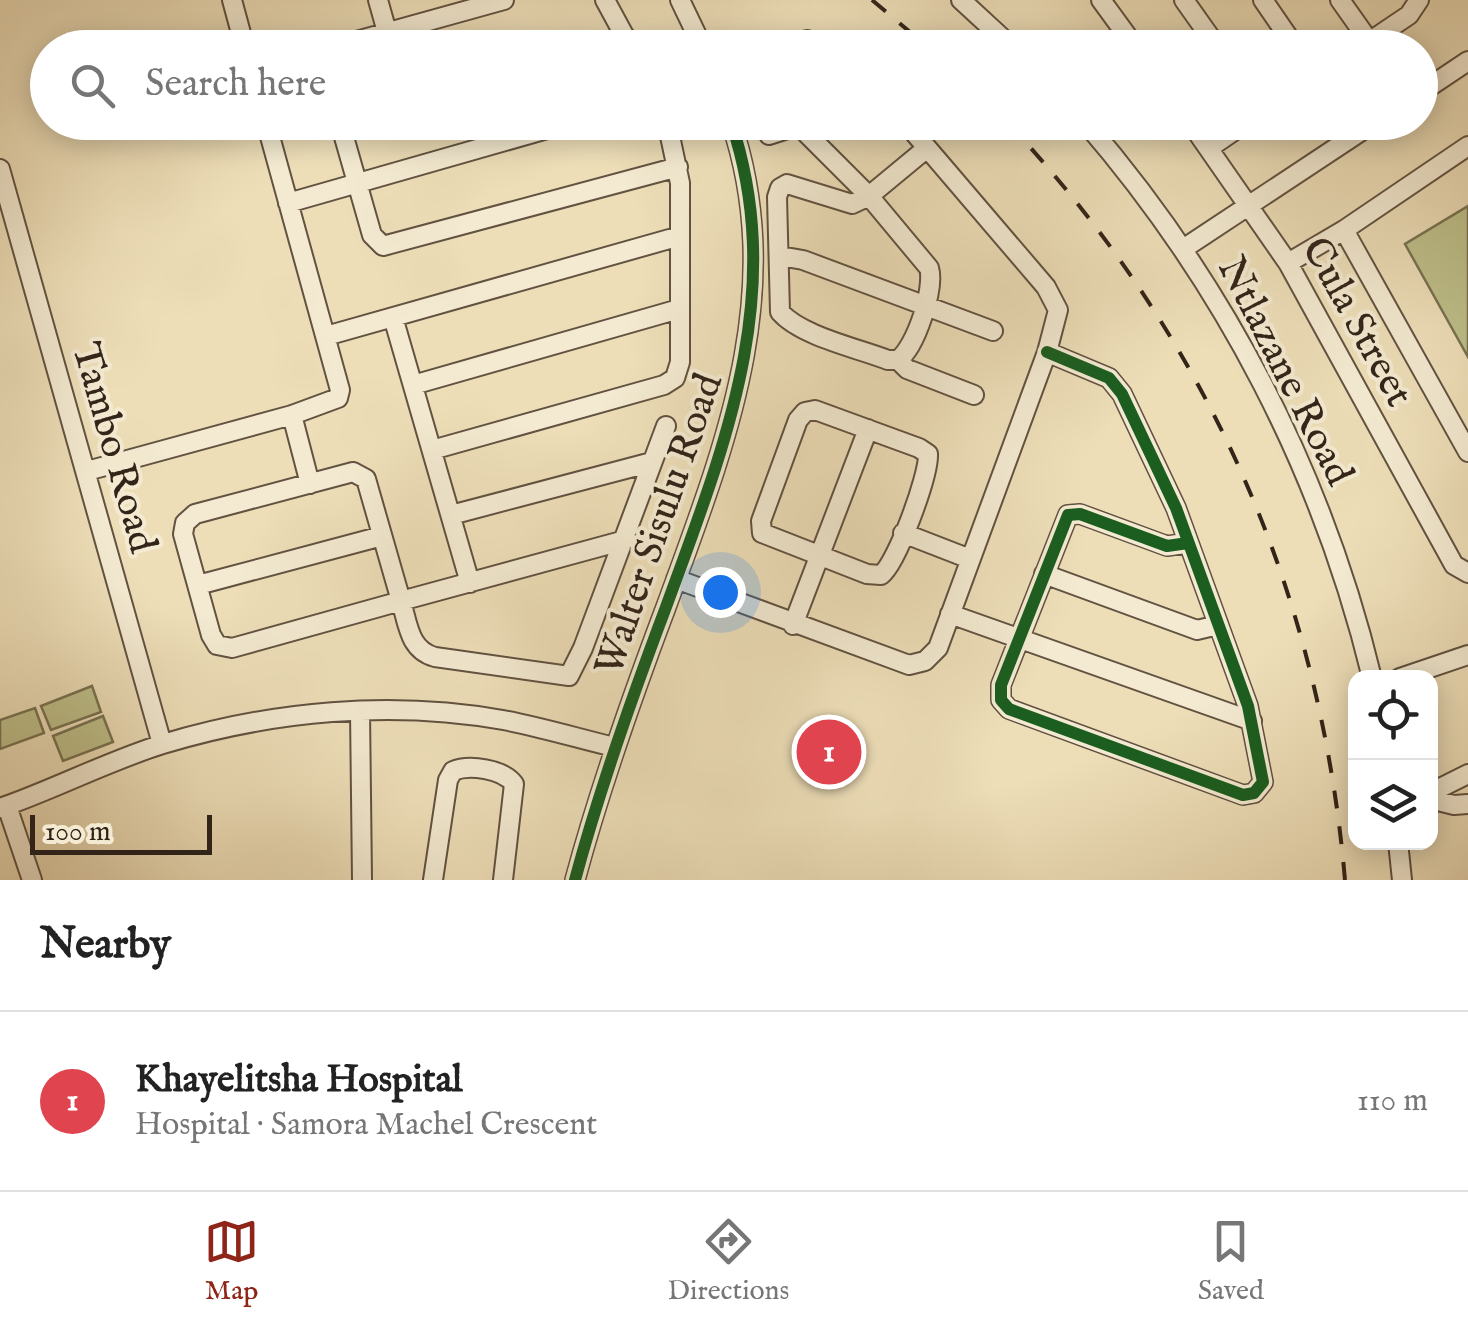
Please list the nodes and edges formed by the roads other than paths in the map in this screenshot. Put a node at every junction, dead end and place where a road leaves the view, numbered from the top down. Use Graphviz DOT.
graph roads {
  1 [pos="232,0"];
  2 [pos="378,0"];
  3 [pos="504,0"];
  4 [pos="605,0"];
  5 [pos="680,0"];
  6 [pos="961,0"];
  7 [pos="1102,0"];
  8 [pos="1184,0"];
  9 [pos="1262,0"];
  10 [pos="1340,0"];
  11 [pos="1419,0"];
  12 [pos="452,7"];
  13 [pos="240,30"];
  14 [pos="386,30"];
  15 [pos="392,30"];
  16 [pos="621,30"];
  17 [pos="694,30"];
  18 [pos="994,30"];
  19 [pos="1123,30"];
  20 [pos="1205,30"];
  21 [pos="1283,30"];
  22 [pos="1356,30"];
  23 [pos="1386,30"];
  24 [pos="1467,66"];
  25 [pos="1438,83"];
  26 [pos="271,140"];
  27 [pos="345,140"];
  28 [pos="508,140"];
  29 [pos="671,140"];
  30 [pos="736,140"];
  31 [pos="813,140"];
  32 [pos="920,140"];
  33 [pos="1100,140"];
  34 [pos="1202,140"];
  35 [pos="1220,140"];
  36 [pos="1348,140"];
  37 [pos="1468,146"];
  38 [pos="927,148"];
  39 [pos="1208,148"];
  40 [pos="678,167"];
  41 [pos="0,169"];
  42 [pos="357,182"];
  43 [pos="869,196"];
  44 [pos="288,203"];
  45 [pos="1250,205"];
  46 [pos="1344,230"];
  47 [pos="680,236"];
  48 [pos="1184,249"];
  49 [pos="780,256"];
  50 [pos="1288,262"];
  51 [pos="925,305"];
  52 [pos="679,309"];
  53 [pos="393,317"];
  54 [pos="993,331"];
  55 [pos="326,336"];
  56 [pos="1047,352"];
  57 [pos="898,360"];
  58 [pos="412,385"];
  59 [pos="974,396"];
  60 [pos="292,416"];
  61 [pos="666,426"];
  62 [pos="868,429"];
  63 [pos="432,450"];
  64 [pos="1468,452"];
  65 [pos="652,462"];
  66 [pos="86,472"];
  67 [pos="310,484"];
  68 [pos="450,516"];
  69 [pos="903,533"];
  70 [pos="382,536"];
  71 [pos="625,540"];
  72 [pos="1188,543"];
  73 [pos="821,557"];
  74 [pos="970,558"];
  75 [pos="1468,573"];
  76 [pos="1044,574"];
  77 [pos="676,580"];
  78 [pos="470,583"];
  79 [pos="198,585"];
  80 [pos="401,601"];
  81 [pos="950,614"];
  82 [pos="794,625"];
  83 [pos="1218,625"];
  84 [pos="1019,638"];
  85 [pos="1468,654"];
  86 [pos="1370,670"];
  87 [pos="1423,670"];
  88 [pos="360,711"];
  89 [pos="1252,721"];
  90 [pos="162,744"];
  91 [pos="614,746"];
  92 [pos="1468,774"];
  93 [pos="1438,791"];
  94 [pos="1438,798"];
  95 [pos="1468,804"];
  96 [pos="3,807"];
  97 [pos="1399,850"];
  98 [pos="32,880"];
  99 [pos="362,880"];
  100 [pos="433,880"];
  101 [pos="503,880"];
  102 [pos="575,880"];
  103 [pos="1402,880"];
  1 -- 13 [label="street"];
  2 -- 14 [label="street"];
  3 -- 12 [label="street"];
  4 -- 16 [label="street"];
  5 -- 17 [label="street"];
  6 -- 18 [label="street"];
  7 -- 19 [label="street"];
  8 -- 20 [label="street"];
  9 -- 21 [label="street"];
  10 -- 22 [label="street"];
  11 -- 23 [label="street"];
  12 -- 15 [label="street"];
  24 -- 25 [label="street"];
  26 -- 44 [label="street"];
  27 -- 42 [label="street"];
  28 -- 42 [label="street"];
  29 -- 40 [label="street"];
  30 -- 77 [label="street, Walter Sisulu Road"];
  31 -- 43 [label="street"];
  32 -- 38 [label="street"];
  33 -- 48 [label="street, Ntlazane Road"];
  34 -- 39 [label="street, Cula Street"];
  35 -- 39 [label="street"];
  36 -- 45 [label="street"];
  37 -- 46 [label="street"];
  38 -- 43 [label="street"];
  38 -- 56 [label="street"];
  39 -- 45 [label="street, Cula Street"];
  40 -- 42 [label="street"];
  40 -- 47 [label="street"];
  41 -- 66 [label="street, Tambo Road"];
  42 -- 44 [label="street"];
  43 -- 49 [label="street"];
  43 -- 51 [label="street"];
  44 -- 55 [label="street"];
  45 -- 48 [label="street"];
  45 -- 50 [label="street, Cula Street"];
  46 -- 50 [label="street"];
  46 -- 64 [label="street"];
  47 -- 52 [label="street"];
  47 -- 53 [label="street"];
  48 -- 86 [label="street, Ntlazane Road"];
  49 -- 51 [label="street"];
  49 -- 57 [label="street"];
  50 -- 75 [label="street, Cula Street"];
  51 -- 54 [label="street"];
  51 -- 57 [label="street"];
  52 -- 58 [label="street"];
  52 -- 63 [label="street"];
  53 -- 55 [label="street"];
  53 -- 58 [label="street"];
  55 -- 60 [label="street"];
  56 -- 72 [label="street"];
  56 -- 74 [label="street"];
  57 -- 59 [label="street"];
  58 -- 63 [label="street"];
  60 -- 66 [label="street"];
  60 -- 67 [label="street"];
  61 -- 65 [label="street"];
  62 -- 69 [label="street"];
  62 -- 73 [label="street"];
  62 -- 73 [label="street"];
  63 -- 68 [label="street"];
  65 -- 68 [label="street"];
  65 -- 71 [label="street"];
  66 -- 90 [label="street, Tambo Road"];
  67 -- 70 [label="street"];
  67 -- 79 [label="street"];
  68 -- 78 [label="street"];
  69 -- 73 [label="street"];
  69 -- 74 [label="street"];
  70 -- 79 [label="street"];
  70 -- 80 [label="street"];
  71 -- 78 [label="street"];
  71 -- 80 [label="street"];
  72 -- 76 [label="street"];
  72 -- 83 [label="street"];
  73 -- 82 [label="street"];
  74 -- 81 [label="street"];
  76 -- 83 [label="street"];
  76 -- 84 [label="street"];
  77 -- 82 [label="street"];
  77 -- 91 [label="street, Walter Sisulu Road"];
  78 -- 80 [label="street"];
  79 -- 80 [label="street"];
  81 -- 82 [label="street"];
  81 -- 84 [label="street"];
  83 -- 89 [label="street"];
  84 -- 89 [label="street"];
  84 -- 89 [label="street"];
  85 -- 87 [label="street"];
  88 -- 90 [label="street"];
  88 -- 91 [label="street"];
  88 -- 99 [label="street"];
  90 -- 96 [label="street"];
  91 -- 102 [label="street, Walter Sisulu Road"];
  92 -- 93 [label="street"];
  94 -- 95 [label="street"];
  96 -- 98 [label="street"];
  97 -- 103 [label="street"];
  100 -- 101 [label="street"];
}
